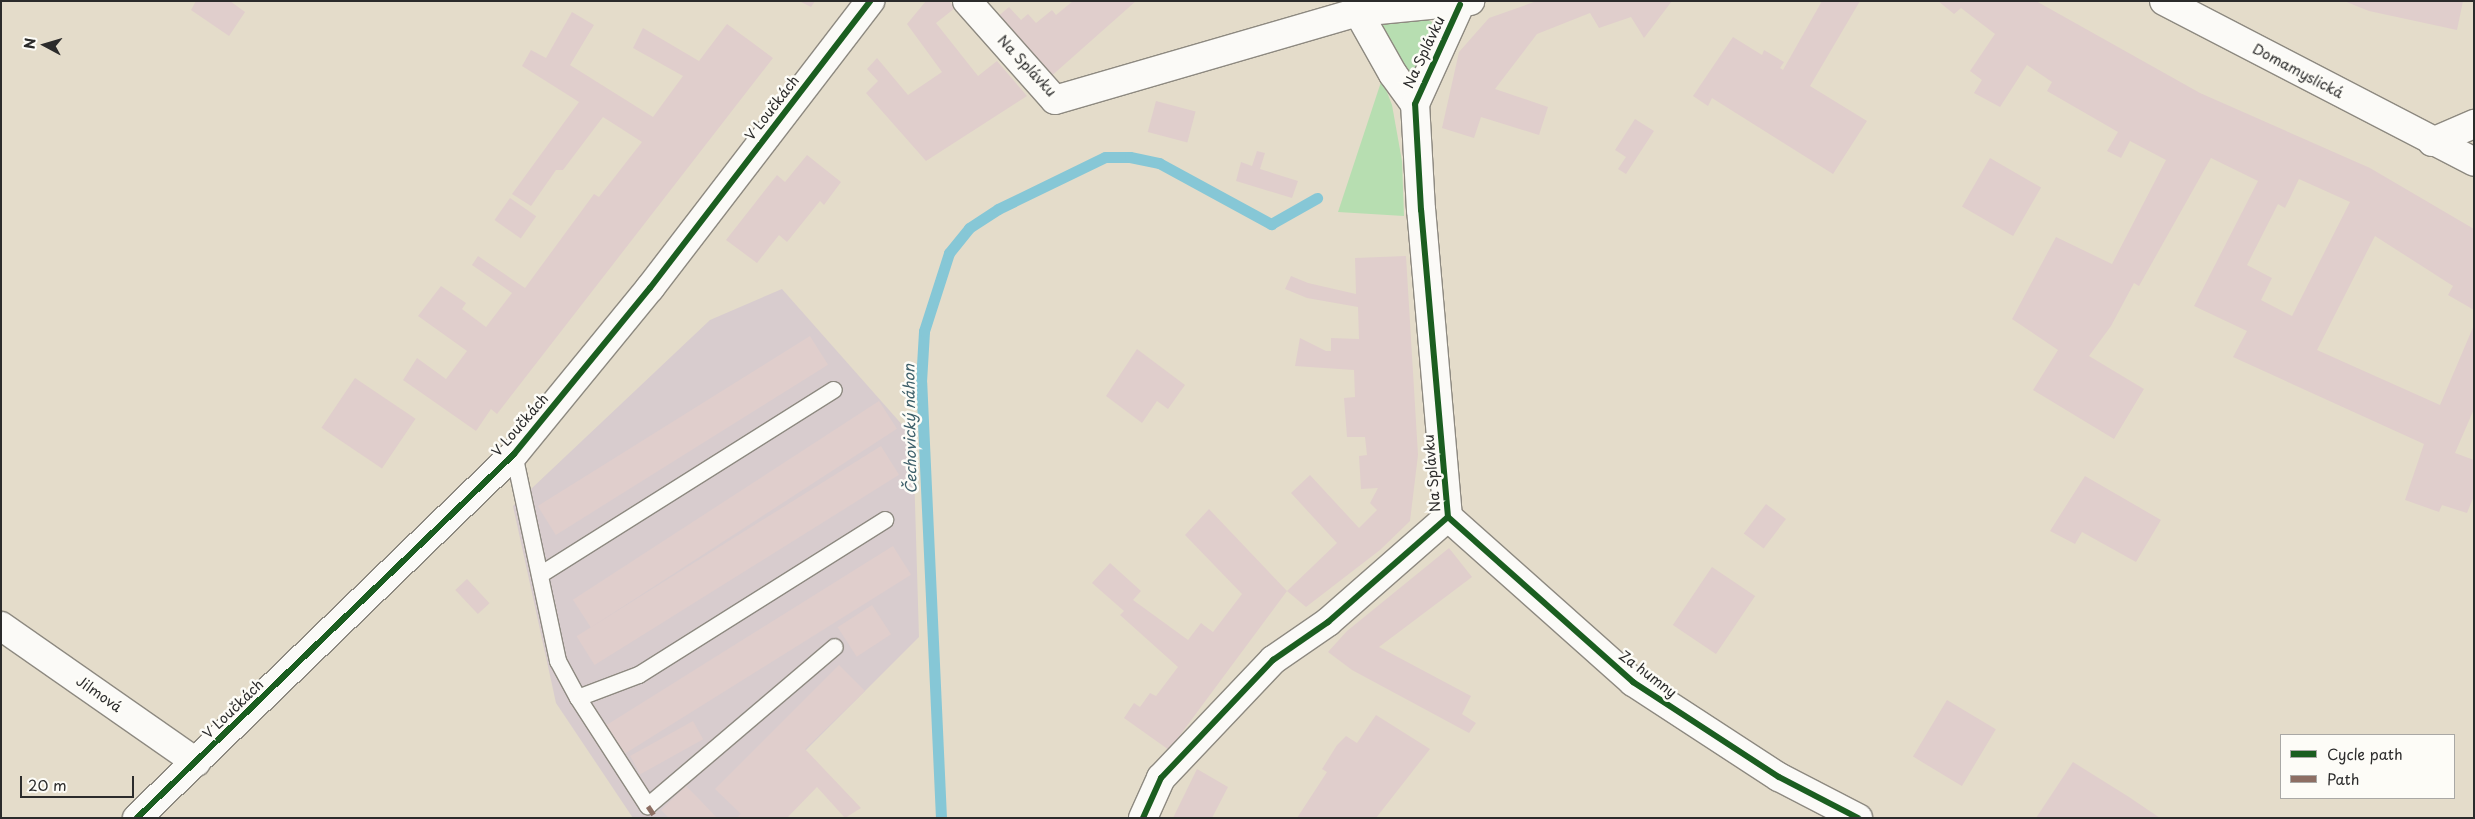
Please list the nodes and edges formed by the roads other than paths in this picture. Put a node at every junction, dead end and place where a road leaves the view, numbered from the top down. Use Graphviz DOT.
graph roads {
  1 [pos="870,1"];
  2 [pos="967,1"];
  3 [pos="2164,1"];
  4 [pos="1465,3"];
  5 [pos="1357,6"];
  6 [pos="1415,104"];
  7 [pos="2474,124"];
  8 [pos="2432,142"];
  9 [pos="2474,162"];
  10 [pos="834,390"];
  11 [pos="514,454"];
  12 [pos="1448,518"];
  13 [pos="884,520"];
  14 [pos="540,575"];
  15 [pos="1,626"];
  16 [pos="836,647"];
  17 [pos="578,698"];
  18 [pos="196,762"];
  19 [pos="138,818"];
  20 [pos="1143,818"];
  21 [pos="1858,818"];
  1 -- 11 [label="street, V Loučkách"];
  2 -- 5 [label="street, Na Splávku"];
  3 -- 8 [label="street, Domamyslická"];
  4 -- 5 [label="street, Na Splávku"];
  4 -- 6 [label="street, Na Splávku"];
  5 -- 6 [label="street, Na Splávku"];
  6 -- 12 [label="street, Na Splávku"];
  7 -- 8 [label="street"];
  8 -- 9 [label="street, Domamyslická"];
  10 -- 14 [label="lane"];
  11 -- 14 [label="lane"];
  11 -- 18 [label="street, V Loučkách"];
  12 -- 20 [label="street, Na Splávku"];
  12 -- 21 [label="street, Za humny"];
  13 -- 17 [label="lane"];
  14 -- 17 [label="lane"];
  15 -- 18 [label="street, Jilmová"];
  16 -- 17 [label="lane"];
  18 -- 19 [label="street, V Loučkách"];
}
